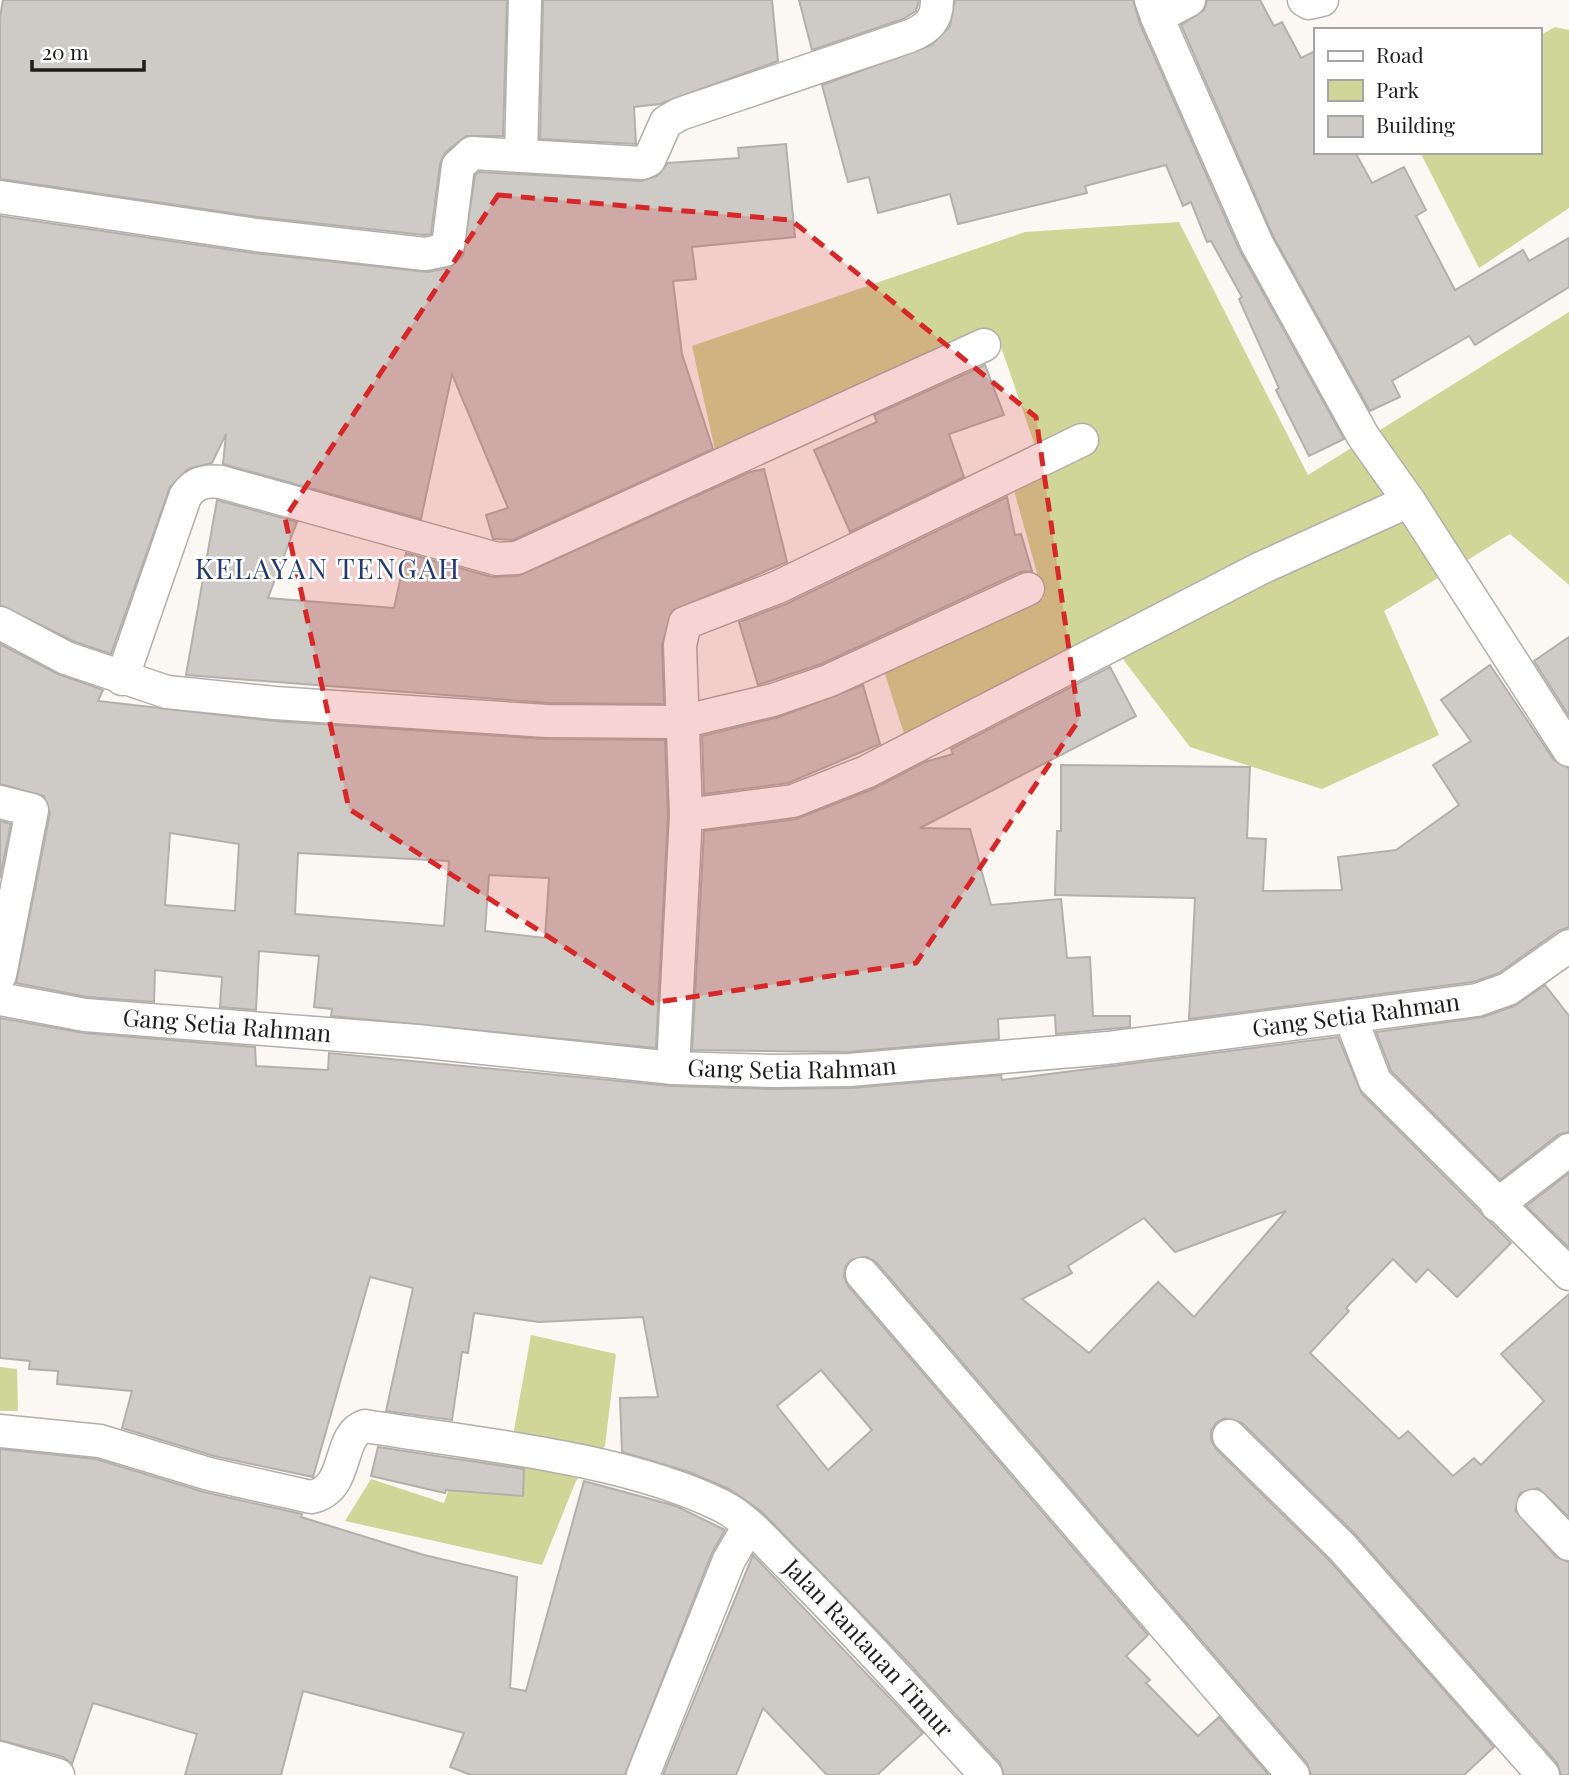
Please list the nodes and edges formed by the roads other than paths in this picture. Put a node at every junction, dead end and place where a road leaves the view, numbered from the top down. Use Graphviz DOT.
graph roads {
  1 [pos="525,0"];
  2 [pos="937,0"];
  3 [pos="1189,0"];
  4 [pos="1304,0"];
  5 [pos="1322,0"];
  6 [pos="1154,9"];
  7 [pos="521,156"];
  8 [pos="0,197"];
  9 [pos="984,345"];
  10 [pos="1083,440"];
  11 [pos="1409,501"];
  12 [pos="1028,589"];
  13 [pos="0,623"];
  14 [pos="122,679"];
  15 [pos="681,722"];
  16 [pos="1569,750"];
  17 [pos="0,802"];
  18 [pos="686,815"];
  19 [pos="1569,946"];
  20 [pos="0,975"];
  21 [pos="0,999"];
  22 [pos="1350,1016"];
  23 [pos="673,1068"];
  24 [pos="1569,1150"];
  25 [pos="1497,1205"];
  26 [pos="862,1274"];
  27 [pos="1569,1274"];
  28 [pos="0,1431"];
  29 [pos="1229,1436"];
  30 [pos="1533,1506"];
  31 [pos="749,1526"];
  32 [pos="1569,1544"];
  33 [pos="0,1758"];
  34 [pos="58,1775"];
  35 [pos="643,1775"];
  36 [pos="986,1775"];
  37 [pos="1293,1775"];
  38 [pos="1543,1775"];
  1 -- 7 [label="street"];
  2 -- 7 [label="street"];
  3 -- 6 [label="street"];
  4 -- 5 [label="street"];
  6 -- 11 [label="street"];
  7 -- 8 [label="street"];
  9 -- 14 [label="street"];
  10 -- 15 [label="street"];
  11 -- 16 [label="street"];
  11 -- 18 [label="street"];
  12 -- 15 [label="street"];
  13 -- 14 [label="street"];
  14 -- 15 [label="street"];
  15 -- 18 [label="street"];
  17 -- 20 [label="street"];
  18 -- 23 [label="street"];
  19 -- 22 [label="street, Gang Setia Rahman"];
  21 -- 23 [label="street, Gang Setia Rahman"];
  22 -- 23 [label="street, Gang Setia Rahman"];
  22 -- 25 [label="street"];
  24 -- 25 [label="street"];
  25 -- 27 [label="street"];
  26 -- 37 [label="street"];
  28 -- 31 [label="street, Jalan Rantauan Timur"];
  29 -- 38 [label="street"];
  30 -- 32 [label="street"];
  31 -- 35 [label="street"];
  31 -- 36 [label="street, Jalan Rantauan Timur"];
  33 -- 34 [label="street"];
}
